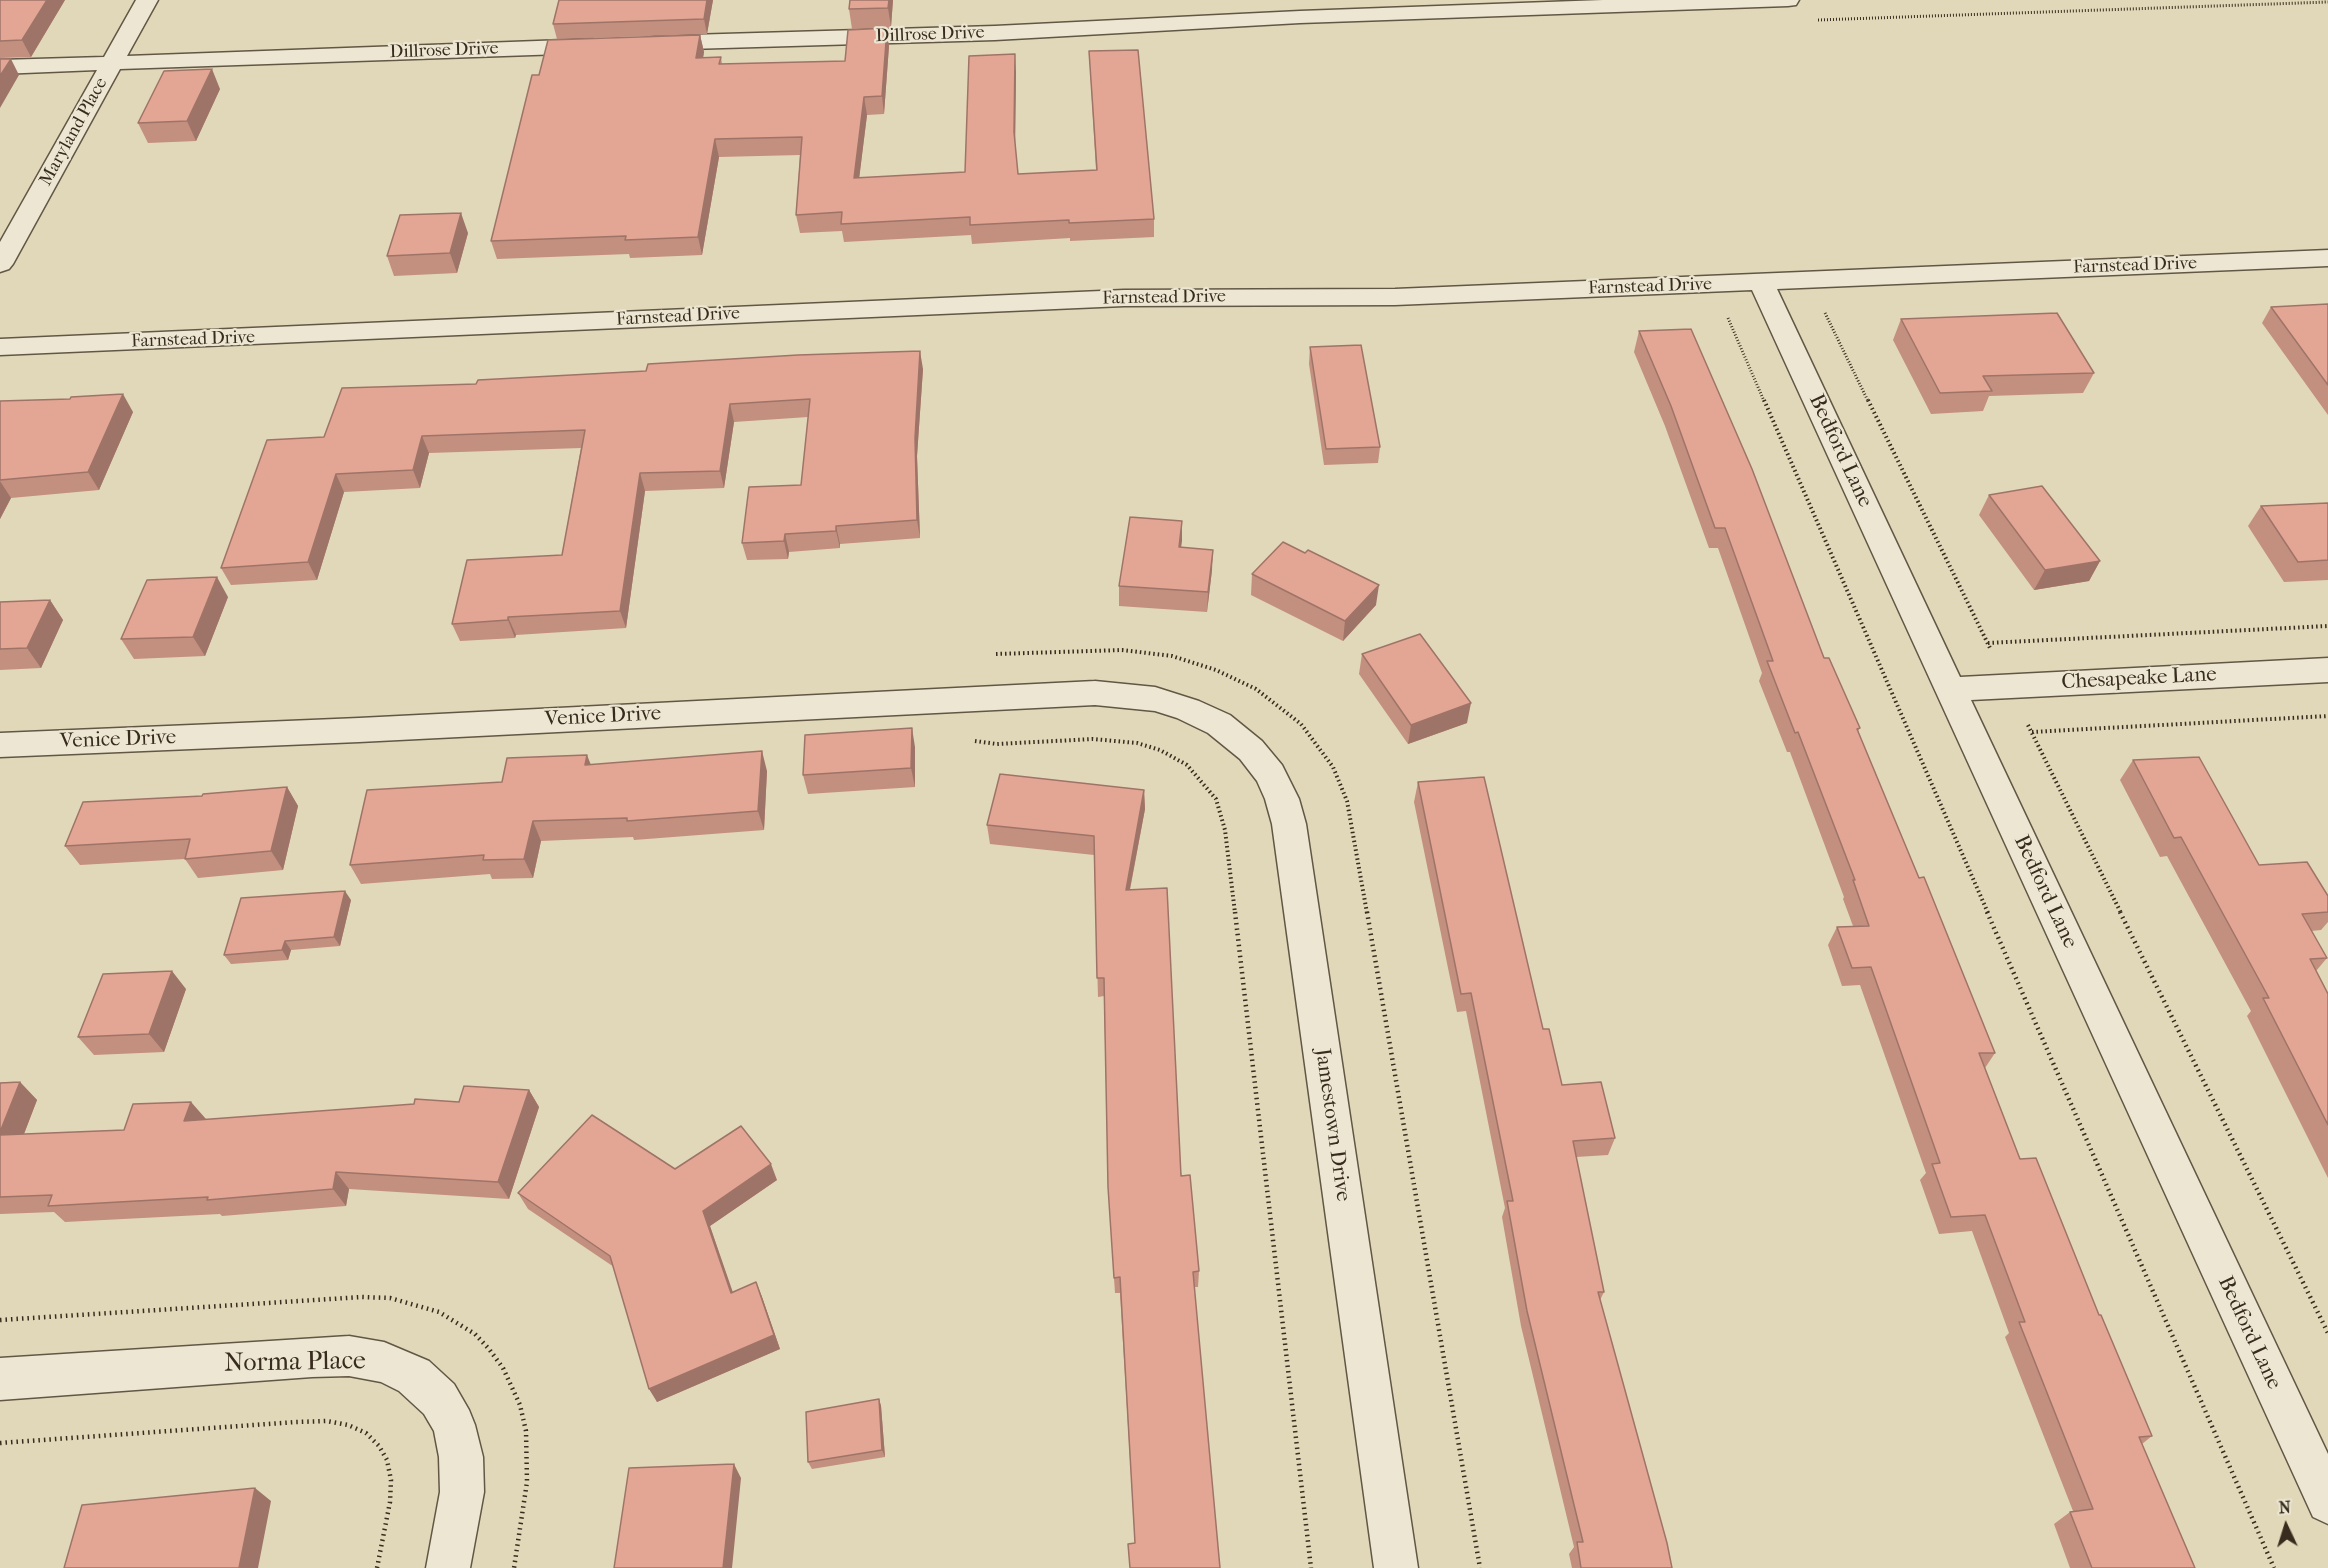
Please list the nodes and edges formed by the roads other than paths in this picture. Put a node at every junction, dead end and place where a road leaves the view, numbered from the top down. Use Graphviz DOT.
graph roads {
  1 [pos="147,0"];
  2 [pos="1788,0"];
  3 [pos="638,44"];
  4 [pos="614,45"];
  5 [pos="112,63"];
  6 [pos="0,67"];
  7 [pos="2328,258"];
  8 [pos="0,264"];
  9 [pos="1761,282"];
  10 [pos="0,347"];
  11 [pos="2328,670"];
  12 [pos="1950,689"];
  13 [pos="1204,716"];
  14 [pos="0,745"];
  15 [pos="0,1379"];
  16 [pos="2328,1502"];
  17 [pos="448,1568"];
  18 [pos="1396,1568"];
  1 -- 5 [label="street, Maryland Place"];
  2 -- 3 [label="street, Dillrose Drive"];
  4 -- 5 [label="street, Dillrose Drive"];
  5 -- 6 [label="street, Dillrose Drive"];
  5 -- 8 [label="street, Maryland Place"];
  7 -- 9 [label="street, Farnstead Drive"];
  9 -- 10 [label="street, Farnstead Drive"];
  9 -- 12 [label="street, Bedford Lane"];
  11 -- 12 [label="street, Chesapeake Lane"];
  12 -- 16 [label="street, Bedford Lane"];
  13 -- 14 [label="street, Venice Drive"];
  13 -- 18 [label="street, Jamestown Drive"];
  15 -- 17 [label="street, Norma Place"];
}
